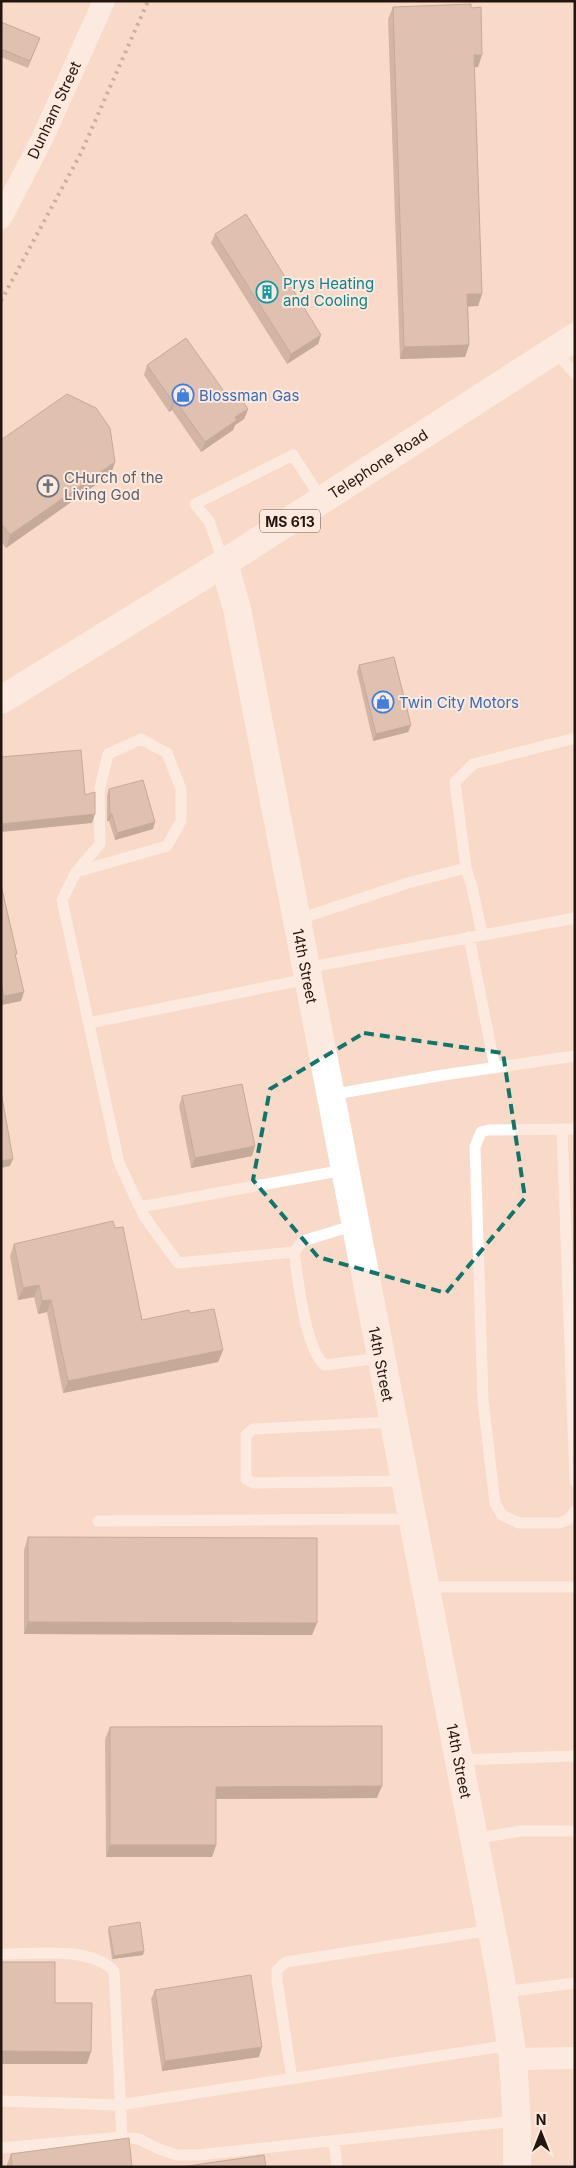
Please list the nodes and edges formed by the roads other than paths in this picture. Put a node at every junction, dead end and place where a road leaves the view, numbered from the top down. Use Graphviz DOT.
graph roads {
  1 [pos="104,1"];
  2 [pos="1,218"];
  3 [pos="564,344"];
  4 [pos="575,374"];
  5 [pos="322,500"];
  6 [pos="224,563"];
  7 [pos="1,700"];
  8 [pos="575,738"];
  9 [pos="466,868"];
  10 [pos="76,872"];
  11 [pos="575,918"];
  12 [pos="296,920"];
  13 [pos="482,934"];
  14 [pos="469,937"];
  15 [pos="306,973"];
  16 [pos="89,1024"];
  17 [pos="575,1056"];
  18 [pos="495,1068"];
  19 [pos="330,1096"];
  20 [pos="575,1128"];
  21 [pos="562,1129"];
  22 [pos="344,1170"];
  23 [pos="140,1207"];
  24 [pos="355,1224"];
  25 [pos="294,1252"];
  26 [pos="380,1358"];
  27 [pos="573,1402"];
  28 [pos="393,1422"];
  29 [pos="404,1481"];
  30 [pos="575,1482"];
  31 [pos="575,1511"];
  32 [pos="412,1519"];
  33 [pos="98,1522"];
  34 [pos="425,1587"];
  35 [pos="575,1587"];
  36 [pos="575,1756"];
  37 [pos="458,1760"];
  38 [pos="575,1831"];
  39 [pos="474,1839"];
  40 [pos="492,1930"];
  41 [pos="1,1954"];
  42 [pos="575,1983"];
  43 [pos="503,1992"];
  44 [pos="512,2052"];
  45 [pos="575,2058"];
  46 [pos="292,2079"];
  47 [pos="1,2101"];
  48 [pos="119,2106"];
  49 [pos="517,2121"];
  50 [pos="122,2137"];
  51 [pos="334,2141"];
  52 [pos="1,2148"];
  53 [pos="337,2167"];
  54 [pos="517,2167"];
  1 -- 2 [label="street, Dunham Street"];
  3 -- 4 [label="lane"];
  3 -- 5 [label="street, Telephone Road / MS 613"];
  5 -- 6 [label="street, Telephone Road / MS 613"];
  5 -- 6 [label="lane"];
  6 -- 7 [label="street, Telephone Road / MS 613"];
  6 -- 12 [label="street, 14th Street"];
  8 -- 9 [label="lane"];
  9 -- 12 [label="lane"];
  9 -- 13 [label="lane"];
  10 -- 10 [label="lane"];
  10 -- 16 [label="lane"];
  11 -- 13 [label="lane"];
  12 -- 15 [label="street, 14th Street"];
  13 -- 14 [label="lane"];
  14 -- 15 [label="lane"];
  14 -- 18 [label="lane"];
  15 -- 16 [label="lane"];
  15 -- 19 [label="street, 14th Street"];
  16 -- 23 [label="lane"];
  17 -- 18 [label="lane"];
  18 -- 19 [label="lane"];
  19 -- 22 [label="street, 14th Street"];
  20 -- 21 [label="lane"];
  21 -- 27 [label="lane"];
  21 -- 31 [label="lane"];
  22 -- 23 [label="lane"];
  22 -- 24 [label="street, 14th Street"];
  23 -- 25 [label="lane"];
  24 -- 25 [label="lane"];
  24 -- 26 [label="street, 14th Street"];
  25 -- 26 [label="lane"];
  26 -- 28 [label="street, 14th Street"];
  27 -- 30 [label="lane"];
  28 -- 29 [label="street, 14th Street"];
  28 -- 29 [label="lane"];
  29 -- 32 [label="street, 14th Street"];
  32 -- 33 [label="lane"];
  32 -- 34 [label="street, 14th Street"];
  34 -- 35 [label="lane"];
  34 -- 37 [label="street, 14th Street"];
  36 -- 37 [label="lane"];
  37 -- 39 [label="street, 14th Street"];
  38 -- 39 [label="lane"];
  39 -- 40 [label="street, 14th Street"];
  40 -- 43 [label="street, 14th Street"];
  40 -- 46 [label="lane"];
  41 -- 48 [label="lane"];
  42 -- 43 [label="lane"];
  43 -- 44 [label="street, 14th Street"];
  44 -- 45 [label="street"];
  44 -- 46 [label="lane"];
  44 -- 49 [label="street, 14th Street"];
  46 -- 48 [label="lane"];
  47 -- 48 [label="lane"];
  48 -- 50 [label="lane"];
  49 -- 51 [label="lane"];
  49 -- 54 [label="street, 14th Street"];
  50 -- 51 [label="lane"];
  50 -- 52 [label="lane"];
  51 -- 53 [label="lane"];
}
